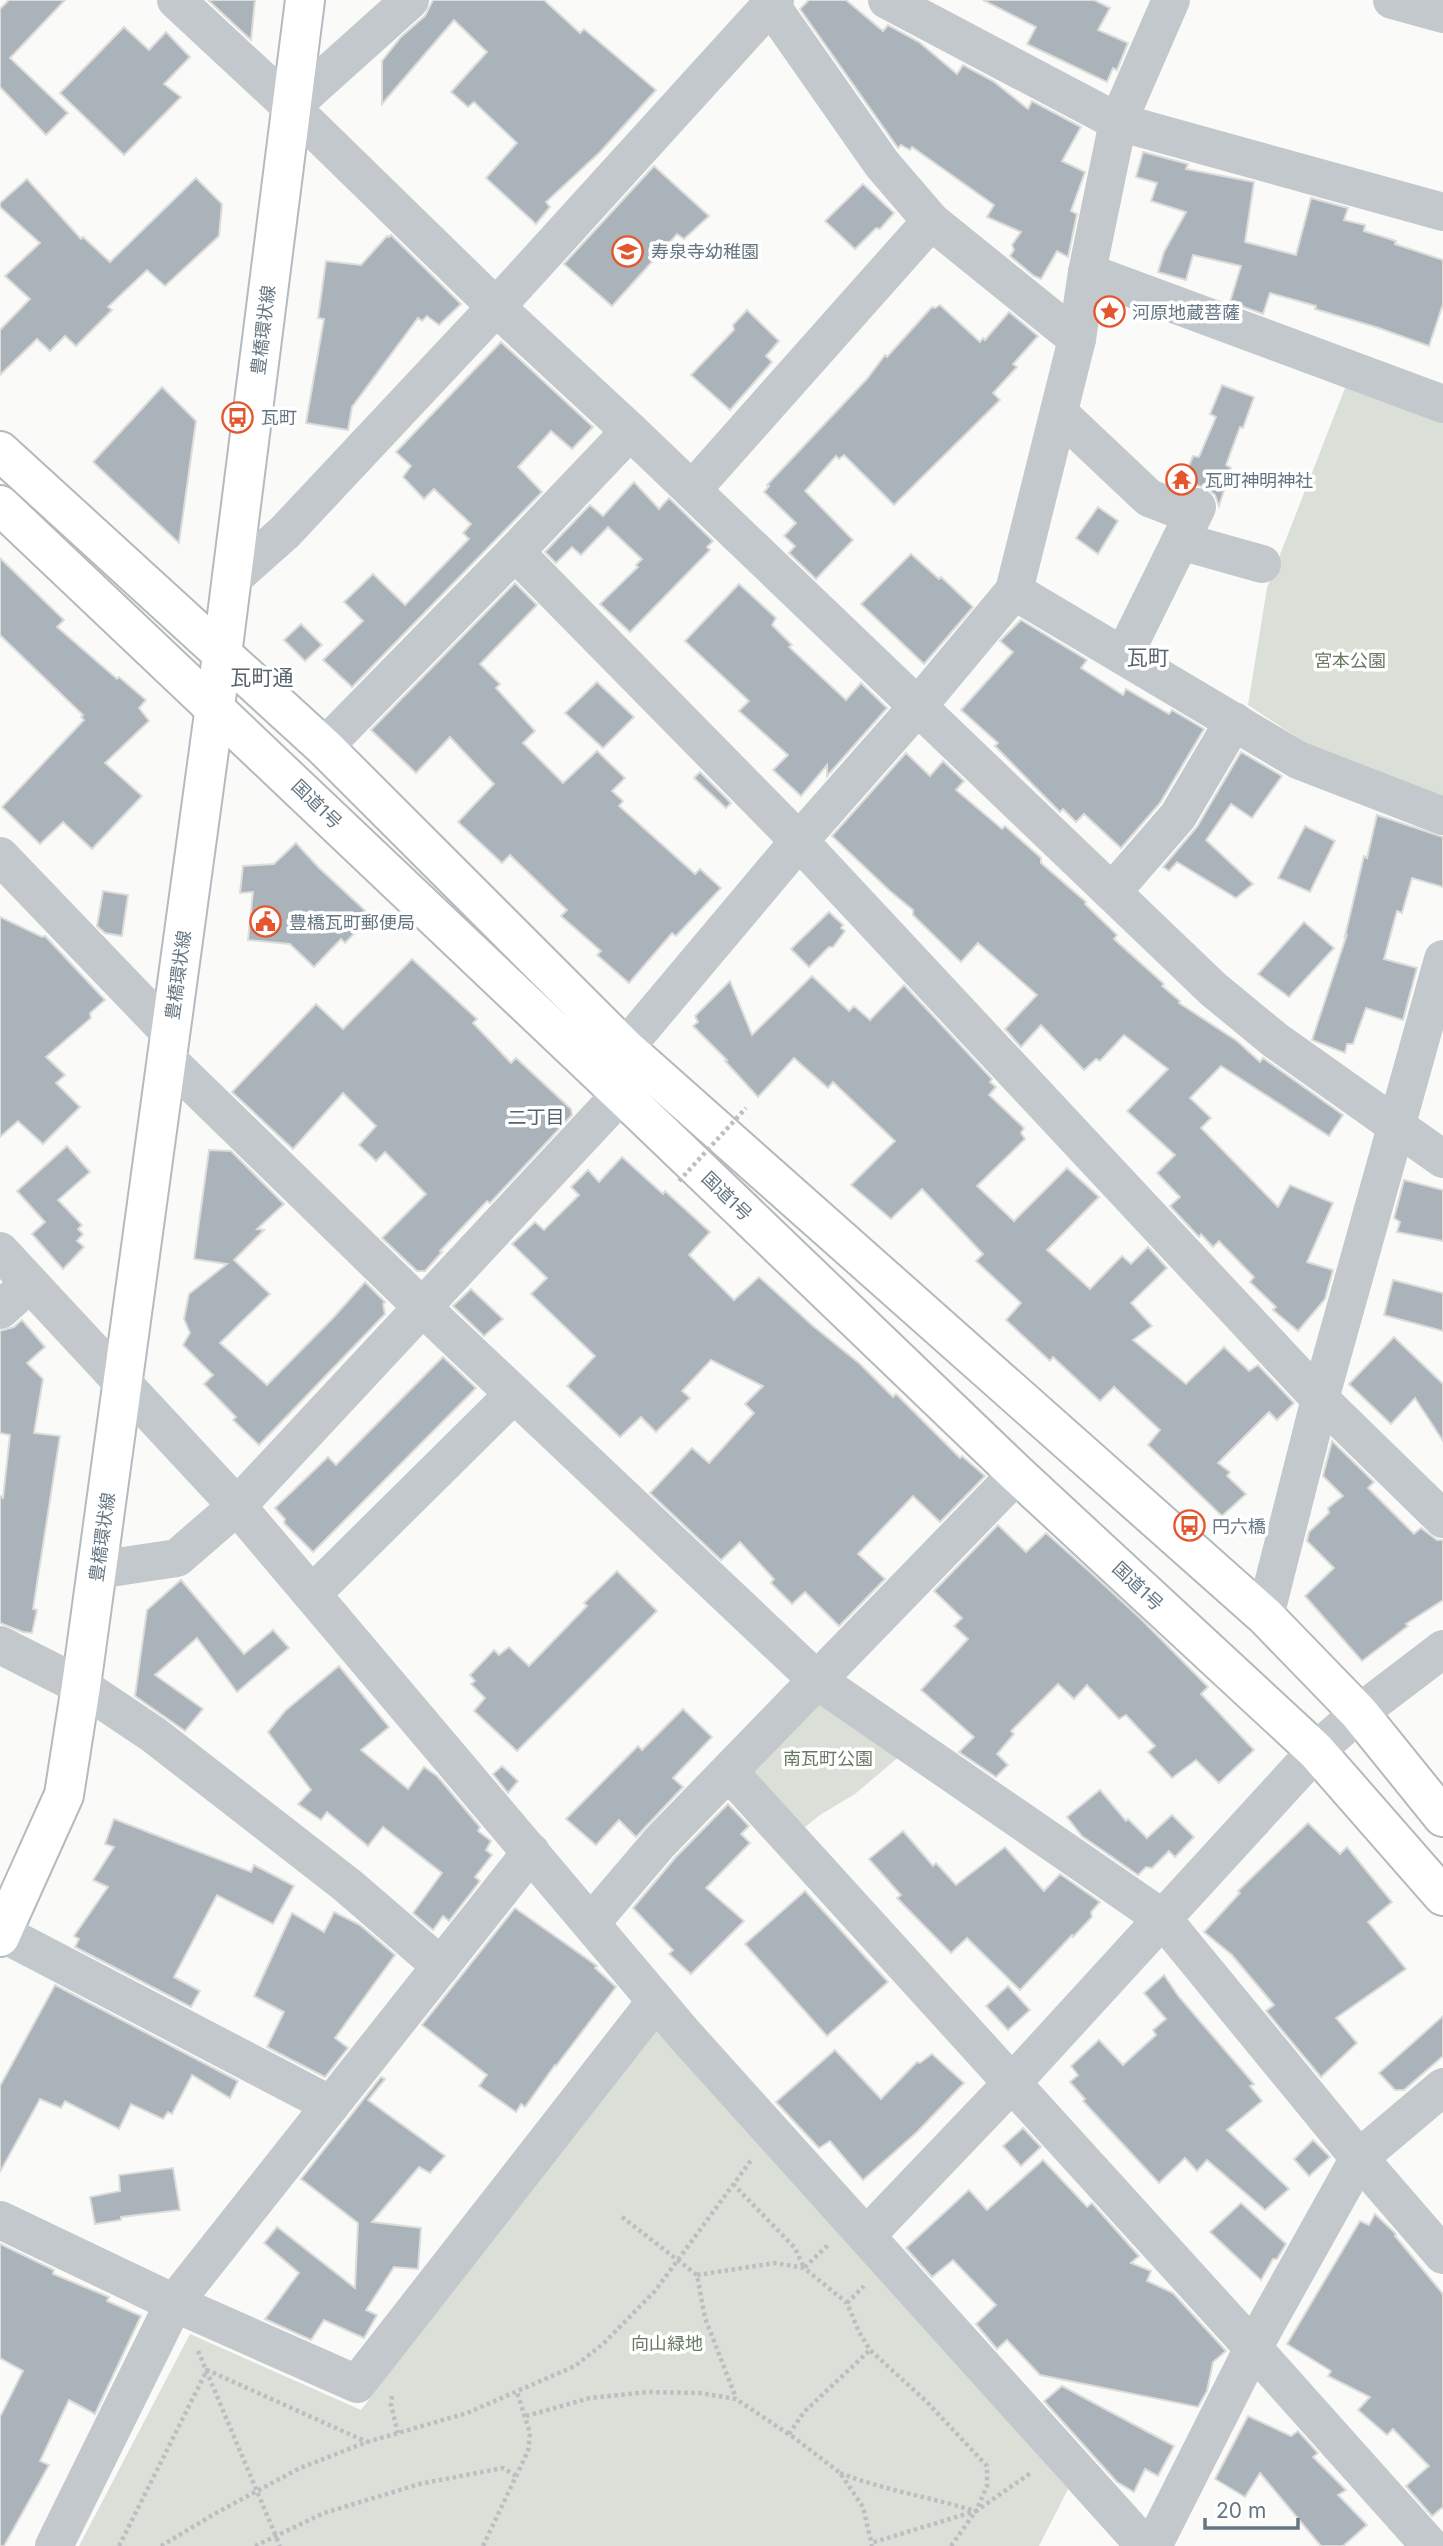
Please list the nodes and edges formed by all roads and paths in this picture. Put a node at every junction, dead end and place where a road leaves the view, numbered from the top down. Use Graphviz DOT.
graph roads {
  1 [pos="176,0"];
  2 [pos="305,0"];
  3 [pos="410,0"];
  4 [pos="887,0"];
  5 [pos="1171,0"];
  6 [pos="1392,0"];
  7 [pos="773,2"];
  8 [pos="1443,14"];
  9 [pos="291,107"];
  10 [pos="1118,122"];
  11 [pos="1443,212"];
  12 [pos="931,221"];
  13 [pos="1087,272"];
  14 [pos="496,307"];
  15 [pos="1077,340"];
  16 [pos="1443,404"];
  17 [pos="1059,412"];
  18 [pos="630,430"];
  19 [pos="0,451"];
  20 [pos="692,490"];
  21 [pos="0,505"];
  22 [pos="1190,521"];
  23 [pos="515,552"];
  24 [pos="1262,564"];
  25 [pos="231,580"];
  26 [pos="1014,591"];
  27 [pos="222,655"];
  28 [pos="1125,655"];
  29 [pos="918,706"];
  30 [pos="215,708"];
  31 [pos="1234,721"];
  32 [pos="324,747"];
  33 [pos="1443,816"];
  34 [pos="799,841"];
  35 [pos="0,856"];
  36 [pos="1112,892"];
  37 [pos="1443,958"];
  38 [pos="1438,999"];
  39 [pos="168,1046"];
  40 [pos="625,1048"];
  41 [pos="621,1094"];
  42 [pos="746,1108"];
  43 [pos="1396,1128"];
  44 [pos="1443,1159"];
  45 [pos="680,1181"];
  46 [pos="0,1251"];
  47 [pos="29,1284"];
  48 [pos="422,1307"];
  49 [pos="0,1310"];
  50 [pos="124,1382"];
  51 [pos="514,1394"];
  52 [pos="1320,1399"];
  53 [pos="1017,1474"];
  54 [pos="237,1506"];
  55 [pos="1443,1519"];
  56 [pos="97,1570"];
  57 [pos="312,1594"];
  58 [pos="1265,1616"];
  59 [pos="0,1645"];
  60 [pos="1443,1649"];
  61 [pos="818,1681"];
  62 [pos="81,1686"];
  63 [pos="1359,1713"];
  64 [pos="1316,1751"];
  65 [pos="729,1772"];
  66 [pos="1443,1817"];
  67 [pos="531,1853"];
  68 [pos="1443,1896"];
  69 [pos="1162,1918"];
  70 [pos="591,1923"];
  71 [pos="1,1935"];
  72 [pos="441,1966"];
  73 [pos="656,2001"];
  74 [pos="1012,2083"];
  75 [pos="1443,2087"];
  76 [pos="331,2105"];
  77 [pos="772,2132"];
  78 [pos="1359,2158"];
  79 [pos="733,2184"];
  80 [pos="622,2217"];
  81 [pos="0,2220"];
  82 [pos="847,2240"];
  83 [pos="1443,2255"];
  84 [pos="679,2259"];
  85 [pos="804,2268"];
  86 [pos="697,2275"];
  87 [pos="174,2303"];
  88 [pos="1253,2348"];
  89 [pos="870,2350"];
  90 [pos="207,2370"];
  91 [pos="394,2386"];
  92 [pos="517,2392"];
  93 [pos="736,2399"];
  94 [pos="526,2416"];
  95 [pos="398,2433"];
  96 [pos="789,2434"];
  97 [pos="367,2442"];
  98 [pos="1058,2450"];
  99 [pos="840,2473"];
  100 [pos="516,2476"];
  101 [pos="258,2492"];
  102 [pos="976,2511"];
  103 [pos="276,2536"];
  104 [pos="872,2544"];
  105 [pos="54,2546"];
  106 [pos="120,2546"];
  107 [pos="161,2546"];
  108 [pos="255,2546"];
  109 [pos="280,2546"];
  110 [pos="483,2546"];
  111 [pos="951,2546"];
  112 [pos="1145,2546"];
  113 [pos="1153,2546"];
  114 [pos="1430,2546"];
  1 -- 9 [label="street"];
  2 -- 9 [label="main road, 豊橋環状線"];
  3 -- 9 [label="street"];
  4 -- 10 [label="street"];
  5 -- 10 [label="street"];
  6 -- 8 [label="street"];
  7 -- 12 [label="street"];
  7 -- 14 [label="street"];
  9 -- 14 [label="street"];
  9 -- 25 [label="main road, 豊橋環状線"];
  10 -- 11 [label="street"];
  10 -- 13 [label="street"];
  12 -- 15 [label="street"];
  12 -- 20 [label="street"];
  13 -- 15 [label="street"];
  13 -- 16 [label="street"];
  14 -- 18 [label="street"];
  14 -- 25 [label="street"];
  15 -- 17 [label="street"];
  17 -- 22 [label="street"];
  17 -- 26 [label="street"];
  18 -- 20 [label="street"];
  18 -- 23 [label="street"];
  19 -- 27 [label="main road"];
  20 -- 29 [label="street"];
  21 -- 30 [label="main road, 国道1号"];
  22 -- 24 [label="street"];
  22 -- 28 [label="street"];
  23 -- 32 [label="street"];
  23 -- 34 [label="street"];
  25 -- 27 [label="main road, 豊橋環状線"];
  26 -- 28 [label="street"];
  26 -- 29 [label="street"];
  27 -- 30 [label="main road, 豊橋環状線"];
  27 -- 32 [label="main road"];
  28 -- 31 [label="street"];
  29 -- 34 [label="street"];
  29 -- 36 [label="street"];
  30 -- 39 [label="main road, 豊橋環状線"];
  30 -- 41 [label="main road, 国道1号"];
  31 -- 33 [label="street"];
  31 -- 36 [label="street"];
  32 -- 40 [label="main road"];
  34 -- 40 [label="street"];
  34 -- 52 [label="street"];
  35 -- 39 [label="street"];
  36 -- 43 [label="street"];
  37 -- 38 [label="street"];
  38 -- 43 [label="street"];
  39 -- 48 [label="street"];
  39 -- 50 [label="main road, 豊橋環状線"];
  40 -- 58 [label="main road"];
  41 -- 48 [label="street"];
  41 -- 53 [label="main road, 国道1号"];
  42 -- 45 [label="path, bridge"];
  43 -- 44 [label="street"];
  43 -- 52 [label="street"];
  46 -- 47 [label="street"];
  47 -- 49 [label="street"];
  47 -- 50 [label="street"];
  48 -- 51 [label="street"];
  48 -- 54 [label="street"];
  50 -- 54 [label="street"];
  50 -- 56 [label="main road, 豊橋環状線"];
  51 -- 57 [label="street"];
  51 -- 61 [label="street"];
  52 -- 55 [label="street"];
  52 -- 58 [label="street"];
  53 -- 61 [label="street"];
  53 -- 64 [label="main road, 国道1号"];
  54 -- 56 [label="street"];
  54 -- 57 [label="street"];
  56 -- 62 [label="main road, 豊橋環状線"];
  57 -- 67 [label="street"];
  58 -- 63 [label="main road"];
  59 -- 62 [label="street"];
  60 -- 63 [label="street"];
  61 -- 65 [label="street"];
  61 -- 69 [label="street"];
  62 -- 71 [label="main road, 豊橋環状線"];
  62 -- 72 [label="street"];
  63 -- 64 [label="street"];
  63 -- 66 [label="main road"];
  64 -- 68 [label="main road, 国道1号"];
  64 -- 69 [label="street"];
  65 -- 70 [label="street"];
  65 -- 74 [label="street"];
  67 -- 70 [label="street"];
  67 -- 72 [label="street"];
  69 -- 74 [label="street"];
  69 -- 78 [label="street"];
  70 -- 73 [label="street"];
  71 -- 76 [label="street"];
  72 -- 76 [label="street"];
  73 -- 77 [label="street"];
  73 -- 87 [label="street"];
  74 -- 82 [label="street"];
  74 -- 88 [label="street"];
  75 -- 78 [label="street"];
  76 -- 87 [label="street"];
  77 -- 79 [label="path"];
  77 -- 82 [label="street"];
  78 -- 83 [label="street"];
  78 -- 88 [label="street"];
  79 -- 84 [label="path"];
  79 -- 85 [label="path"];
  80 -- 84 [label="path"];
  81 -- 87 [label="street"];
  82 -- 85 [label="path"];
  82 -- 98 [label="street"];
  84 -- 86 [label="path"];
  84 -- 92 [label="path"];
  85 -- 86 [label="path"];
  85 -- 89 [label="path"];
  86 -- 93 [label="path"];
  87 -- 90 [label="path"];
  87 -- 105 [label="street"];
  88 -- 113 [label="street"];
  88 -- 114 [label="street"];
  89 -- 96 [label="path"];
  89 -- 102 [label="path"];
  90 -- 97 [label="path"];
  90 -- 101 [label="path"];
  90 -- 106 [label="path"];
  91 -- 95 [label="path"];
  92 -- 94 [label="path"];
  92 -- 95 [label="path"];
  93 -- 94 [label="path"];
  93 -- 96 [label="path"];
  94 -- 100 [label="path"];
  95 -- 97 [label="path"];
  96 -- 99 [label="path"];
  97 -- 101 [label="path"];
  98 -- 102 [label="path"];
  98 -- 112 [label="street"];
  99 -- 102 [label="path"];
  99 -- 104 [label="path"];
  100 -- 103 [label="path"];
  100 -- 110 [label="path"];
  101 -- 103 [label="path"];
  101 -- 107 [label="path"];
  102 -- 104 [label="path"];
  102 -- 111 [label="path"];
  103 -- 108 [label="path"];
  103 -- 109 [label="path"];
}
